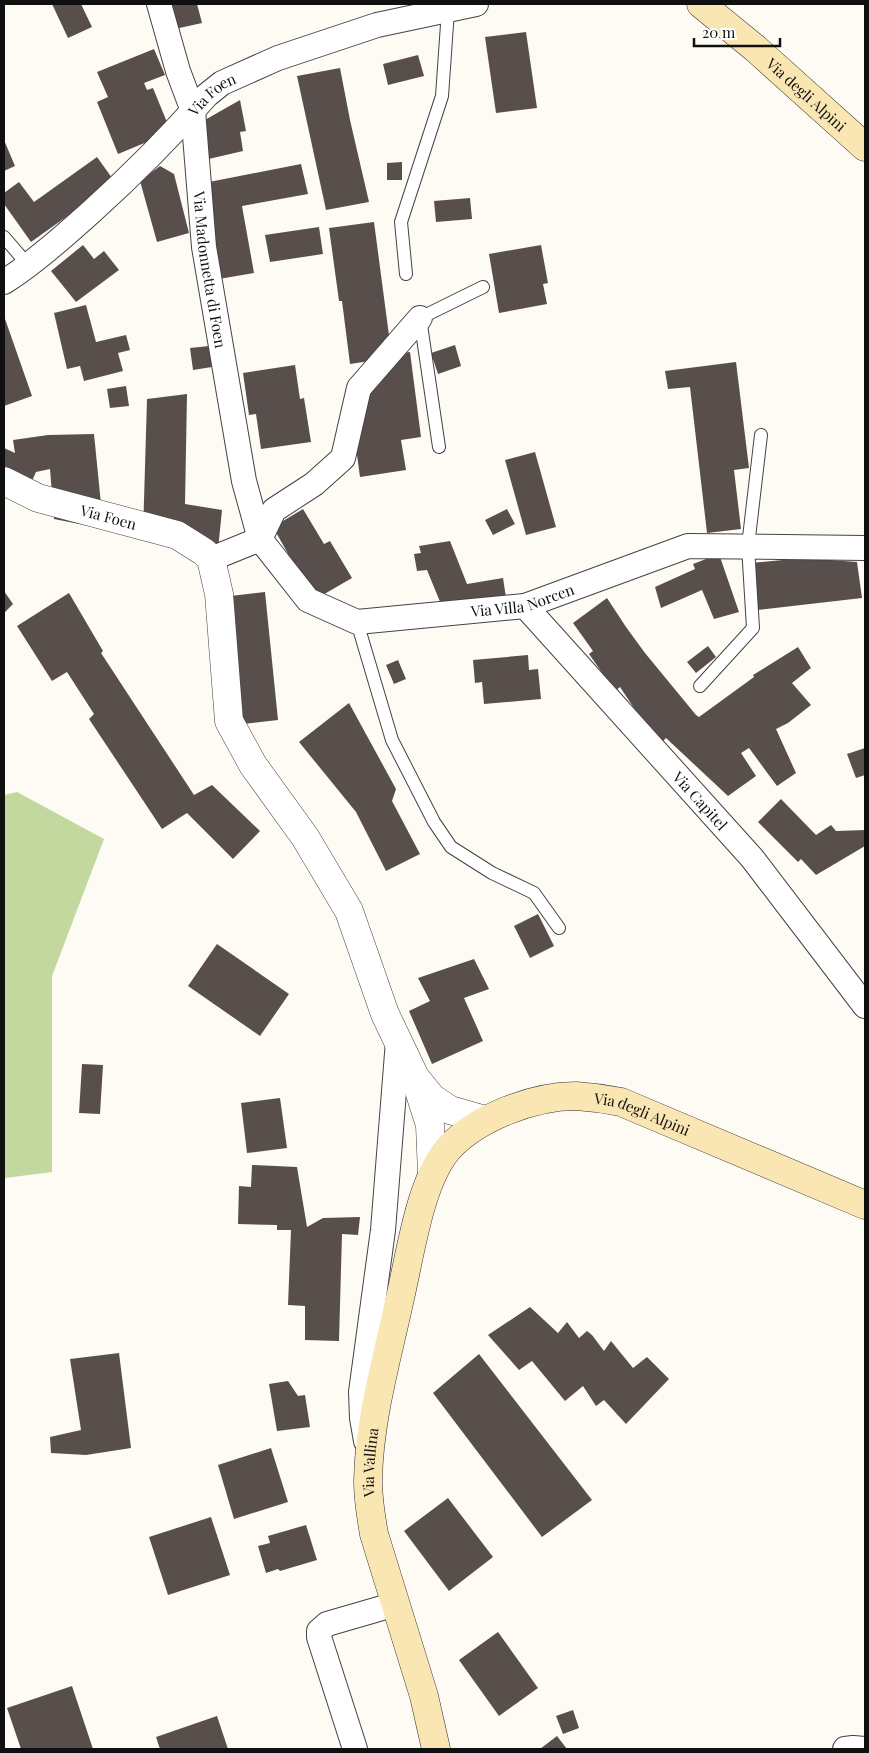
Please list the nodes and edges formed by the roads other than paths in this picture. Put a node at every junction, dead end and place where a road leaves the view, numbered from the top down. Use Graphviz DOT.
graph roads {
  1 [pos="159,4"];
  2 [pos="476,4"];
  3 [pos="701,4"];
  4 [pos="448,10"];
  5 [pos="193,111"];
  6 [pos="865,147"];
  7 [pos="4,237"];
  8 [pos="28,265"];
  9 [pos="406,274"];
  10 [pos="4,282"];
  11 [pos="483,287"];
  12 [pos="420,318"];
  13 [pos="761,435"];
  14 [pos="439,447"];
  15 [pos="4,481"];
  16 [pos="260,539"];
  17 [pos="748,546"];
  18 [pos="865,548"];
  19 [pos="211,559"];
  20 [pos="525,606"];
  21 [pos="357,622"];
  22 [pos="700,686"];
  23 [pos="559,928"];
  24 [pos="865,1006"];
  25 [pos="398,1041"];
  26 [pos="415,1078"];
  27 [pos="485,1120"];
  28 [pos="432,1174"];
  29 [pos="865,1205"];
  30 [pos="370,1459"];
  31 [pos="396,1604"];
  32 [pos="439,1745"];
  33 [pos="355,1749"];
  34 [pos="846,1749"];
  35 [pos="865,1749"];
  1 -- 5 [label="street, Via Madonnetta di Foen"];
  2 -- 4 [label="street, Via Foen"];
  3 -- 6 [label="main road, Via degli Alpini"];
  4 -- 5 [label="street, Via Foen"];
  4 -- 9 [label="lane"];
  5 -- 8 [label="street, Via Foen"];
  5 -- 16 [label="street, Via Madonnetta di Foen"];
  7 -- 8 [label="lane"];
  8 -- 10 [label="street, Via Foen"];
  11 -- 12 [label="lane"];
  12 -- 14 [label="lane"];
  12 -- 16 [label="street"];
  13 -- 17 [label="lane"];
  15 -- 19 [label="street, Via Foen"];
  16 -- 19 [label="street"];
  16 -- 21 [label="street, Via Villa Norcen"];
  17 -- 18 [label="street, Via Villa Norcen"];
  17 -- 20 [label="street, Via Villa Norcen"];
  17 -- 22 [label="lane"];
  19 -- 25 [label="street"];
  20 -- 21 [label="street, Via Villa Norcen"];
  20 -- 24 [label="street, Via Capitel"];
  21 -- 23 [label="lane"];
  25 -- 26 [label="street"];
  25 -- 30 [label="street"];
  26 -- 27 [label="street"];
  26 -- 28 [label="street"];
  27 -- 28 [label="main road, Via degli Alpini"];
  27 -- 29 [label="main road, Via degli Alpini"];
  28 -- 30 [label="main road, Via Vallina"];
  30 -- 31 [label="main road, Via Vallina"];
  31 -- 32 [label="main road, Via Vallina"];
  31 -- 33 [label="street"];
  34 -- 35 [label="street"];
}
